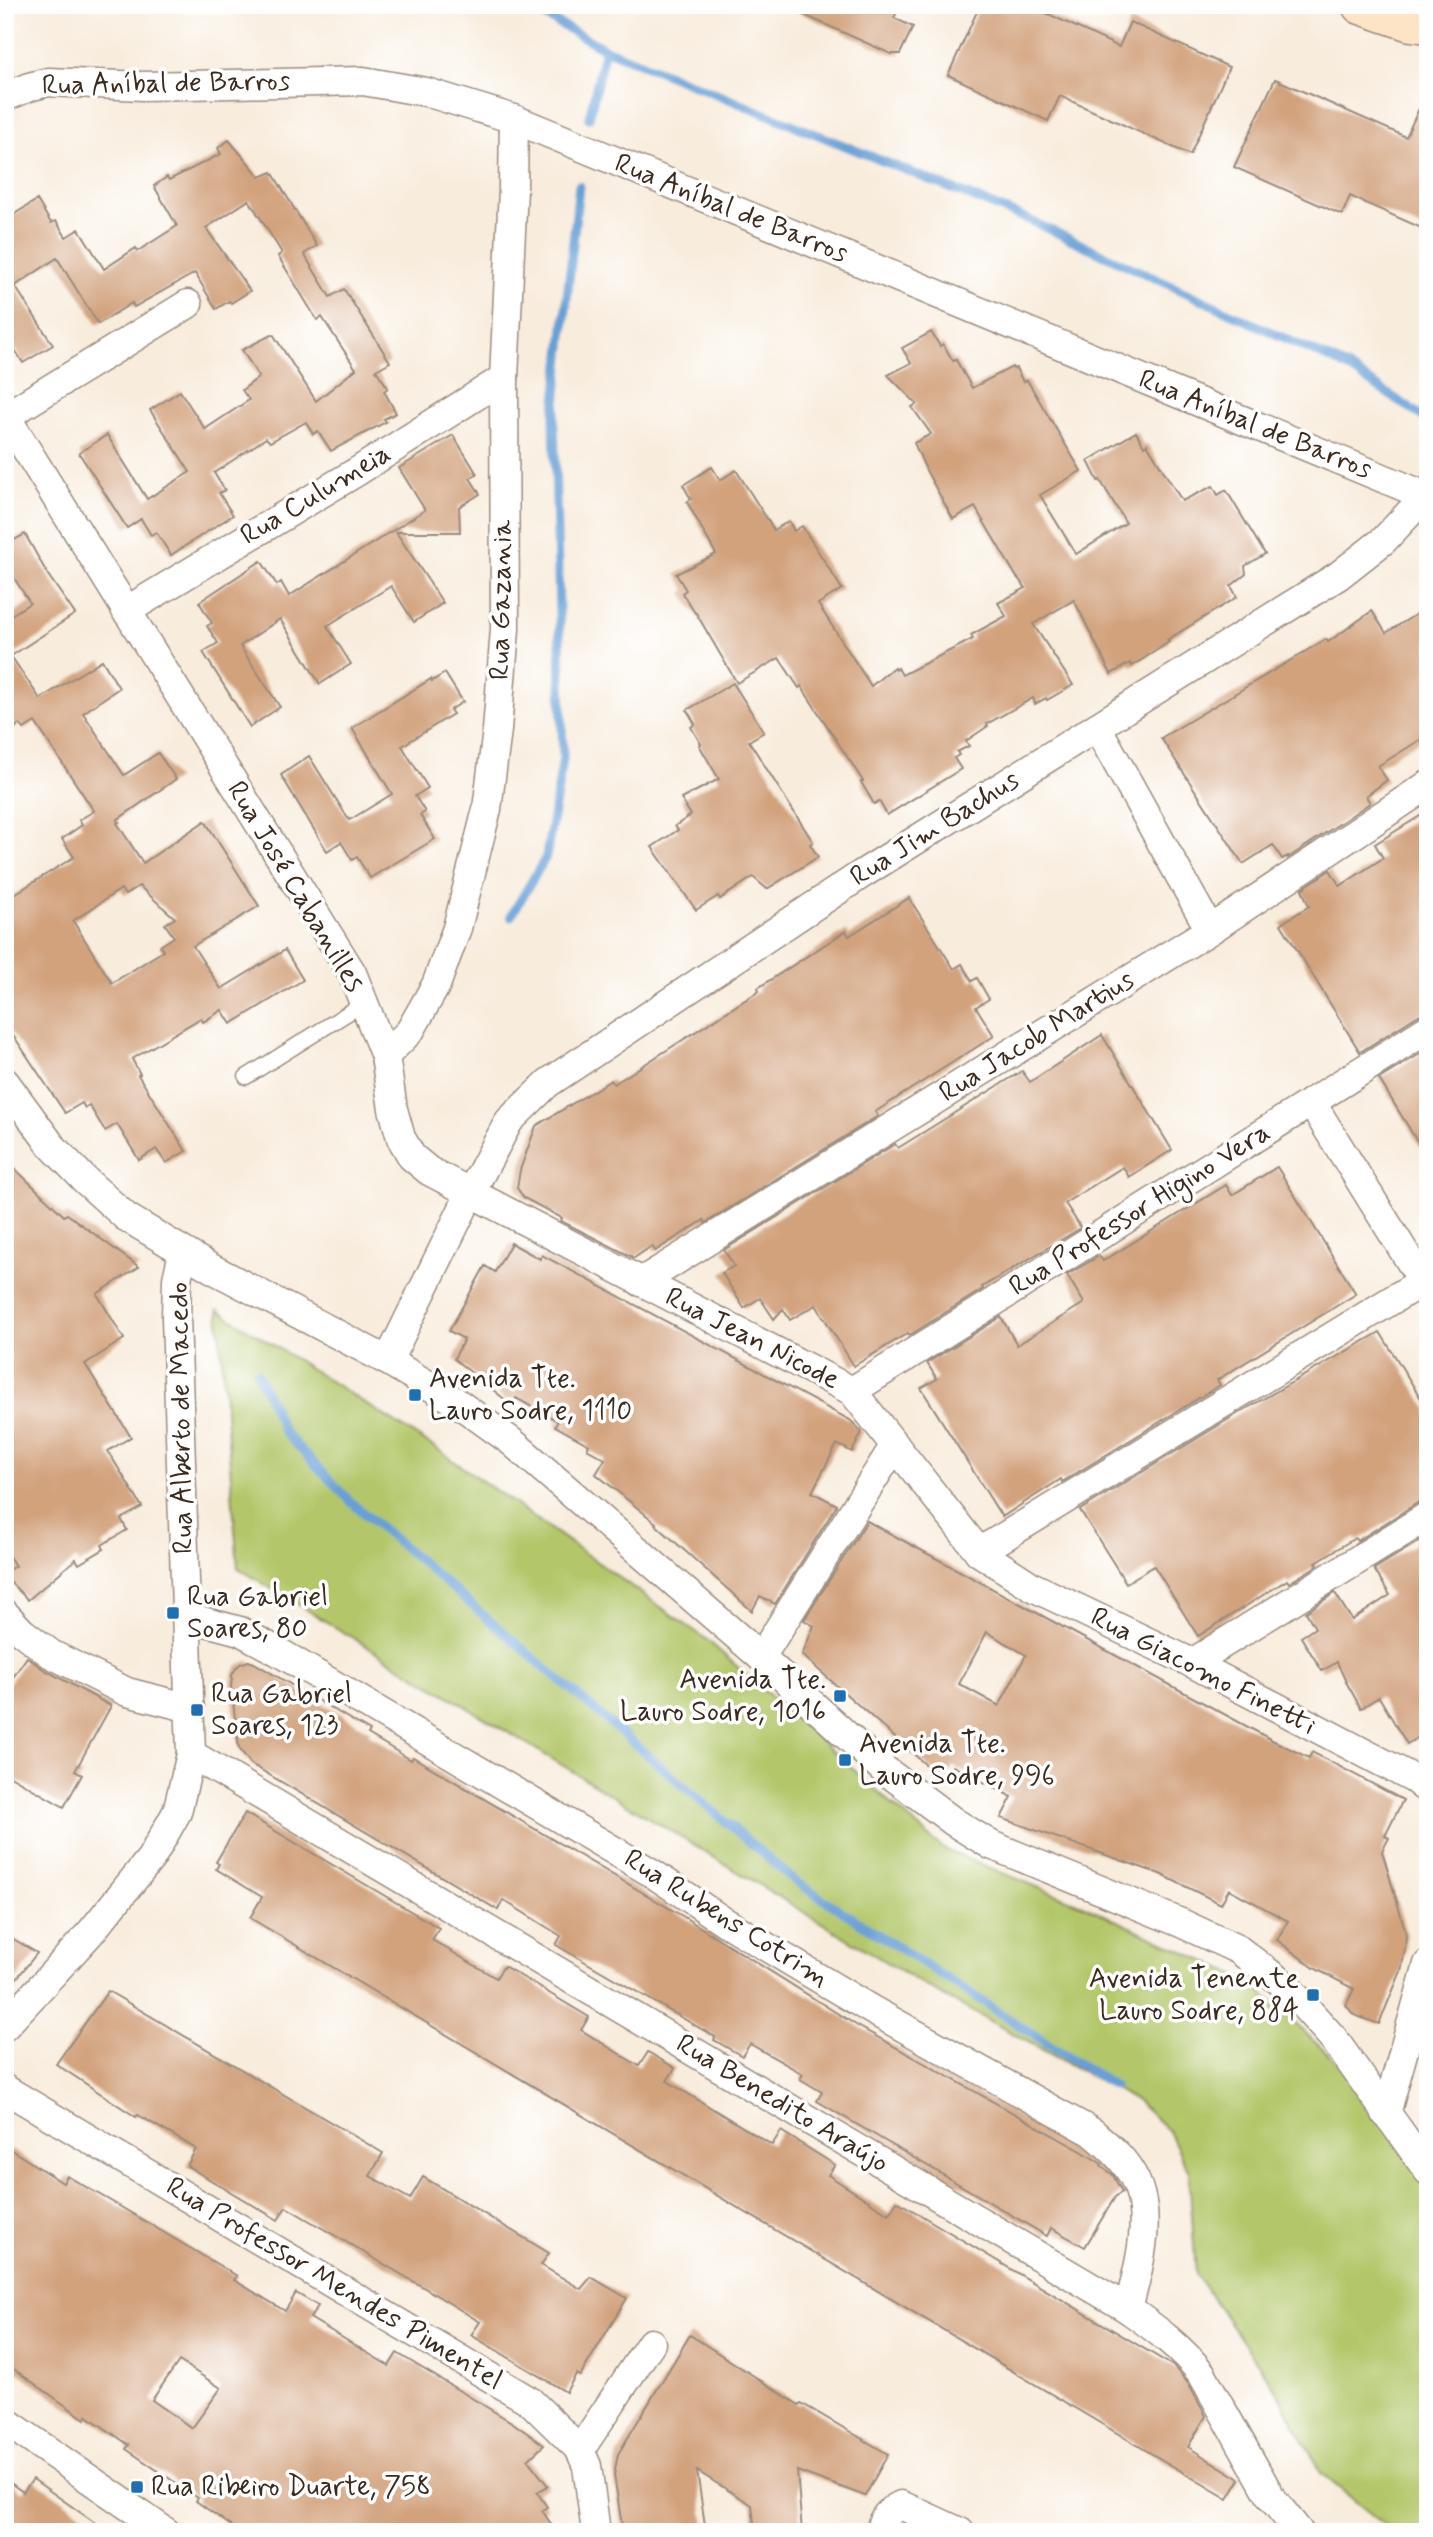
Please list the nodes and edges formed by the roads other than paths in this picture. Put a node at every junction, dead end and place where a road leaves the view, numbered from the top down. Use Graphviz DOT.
graph roads {
  1 [pos="1361,5"];
  2 [pos="1428,24"];
  3 [pos="5,97"];
  4 [pos="514,119"];
  5 [pos="188,304"];
  6 [pos="504,378"];
  7 [pos="6,415"];
  8 [pos="1427,494"];
  9 [pos="126,611"];
  10 [pos="1097,727"];
  11 [pos="1428,785"];
  12 [pos="1210,930"];
  13 [pos="364,1003"];
  14 [pos="1428,1029"];
  15 [pos="385,1056"];
  16 [pos="246,1077"];
  17 [pos="5,1082"];
  18 [pos="1311,1102"];
  19 [pos="471,1192"];
  20 [pos="183,1252"];
  21 [pos="641,1282"];
  22 [pos="1426,1283"];
  23 [pos="388,1361"];
  24 [pos="852,1391"];
  25 [pos="895,1445"];
  26 [pos="1428,1516"];
  27 [pos="979,1552"];
  28 [pos="5,1614"];
  29 [pos="187,1617"];
  30 [pos="761,1657"];
  31 [pos="1192,1663"];
  32 [pos="190,1708"];
  33 [pos="191,1754"];
  34 [pos="1423,1780"];
  35 [pos="1428,1964"];
  36 [pos="5,2026"];
  37 [pos="5,2089"];
  38 [pos="1386,2113"];
  39 [pos="1428,2171"];
  40 [pos="1128,2309"];
  41 [pos="651,2343"];
  42 [pos="5,2421"];
  43 [pos="580,2450"];
  44 [pos="166,2532"];
  45 [pos="596,2532"];
  46 [pos="881,2532"];
  47 [pos="960,2532"];
  48 [pos="1299,2532"];
  1 -- 2 [label="street"];
  3 -- 4 [label="street, Rua Aníbal de Barros"];
  4 -- 6 [label="street, Rua Gazania"];
  4 -- 8 [label="street, Rua Aníbal de Barros"];
  5 -- 7 [label="street"];
  6 -- 9 [label="street, Rua Culumeia"];
  6 -- 15 [label="street, Rua Gazania"];
  7 -- 9 [label="street, Rua José Cabanilles"];
  8 -- 10 [label="street, Rua Jim Bachus"];
  9 -- 13 [label="street, Rua José Cabanilles"];
  10 -- 12 [label="street"];
  10 -- 19 [label="street, Rua Jim Bachus"];
  11 -- 12 [label="street, Rua Jacob Martius"];
  12 -- 21 [label="street, Rua Jacob Martius"];
  13 -- 15 [label="street, Rua José Cabanilles"];
  13 -- 16 [label="lane"];
  14 -- 18 [label="street, Rua Professor Higino Vera"];
  15 -- 19 [label="street, Rua José Cabanilles"];
  17 -- 20 [label="street"];
  18 -- 22 [label="street"];
  18 -- 24 [label="street, Rua Professor Higino Vera"];
  19 -- 21 [label="street, Rua Jean Nicode"];
  19 -- 23 [label="street"];
  20 -- 23 [label="street"];
  20 -- 29 [label="street, Rua Alberto de Macedo"];
  21 -- 24 [label="street, Rua Jean Nicode"];
  22 -- 27 [label="street"];
  23 -- 30 [label="street"];
  24 -- 25 [label="street, Rua Jean Nicode"];
  25 -- 27 [label="street, Rua Jean Nicode"];
  25 -- 30 [label="street"];
  26 -- 31 [label="street"];
  27 -- 31 [label="street, Rua Giacomo Finetti"];
  28 -- 32 [label="street"];
  29 -- 32 [label="street, Rua Alberto de Macedo"];
  29 -- 40 [label="street, Rua Rubens Cotrim"];
  30 -- 38 [label="street"];
  31 -- 34 [label="street, Rua Giacomo Finetti"];
  32 -- 33 [label="street, Rua Alberto de Macedo"];
  33 -- 36 [label="street, Rua Alberto de Macedo"];
  33 -- 40 [label="street, Rua Benedito Araújo"];
  35 -- 38 [label="street"];
  37 -- 43 [label="street, Rua Professor Mendes Pimentel"];
  38 -- 39 [label="street"];
  40 -- 48 [label="street, Rua Benedito Araújo"];
  41 -- 43 [label="street"];
  42 -- 44 [label="street"];
  43 -- 45 [label="street, Rua Professor Mendes Pimentel"];
  46 -- 47 [label="street"];
}
